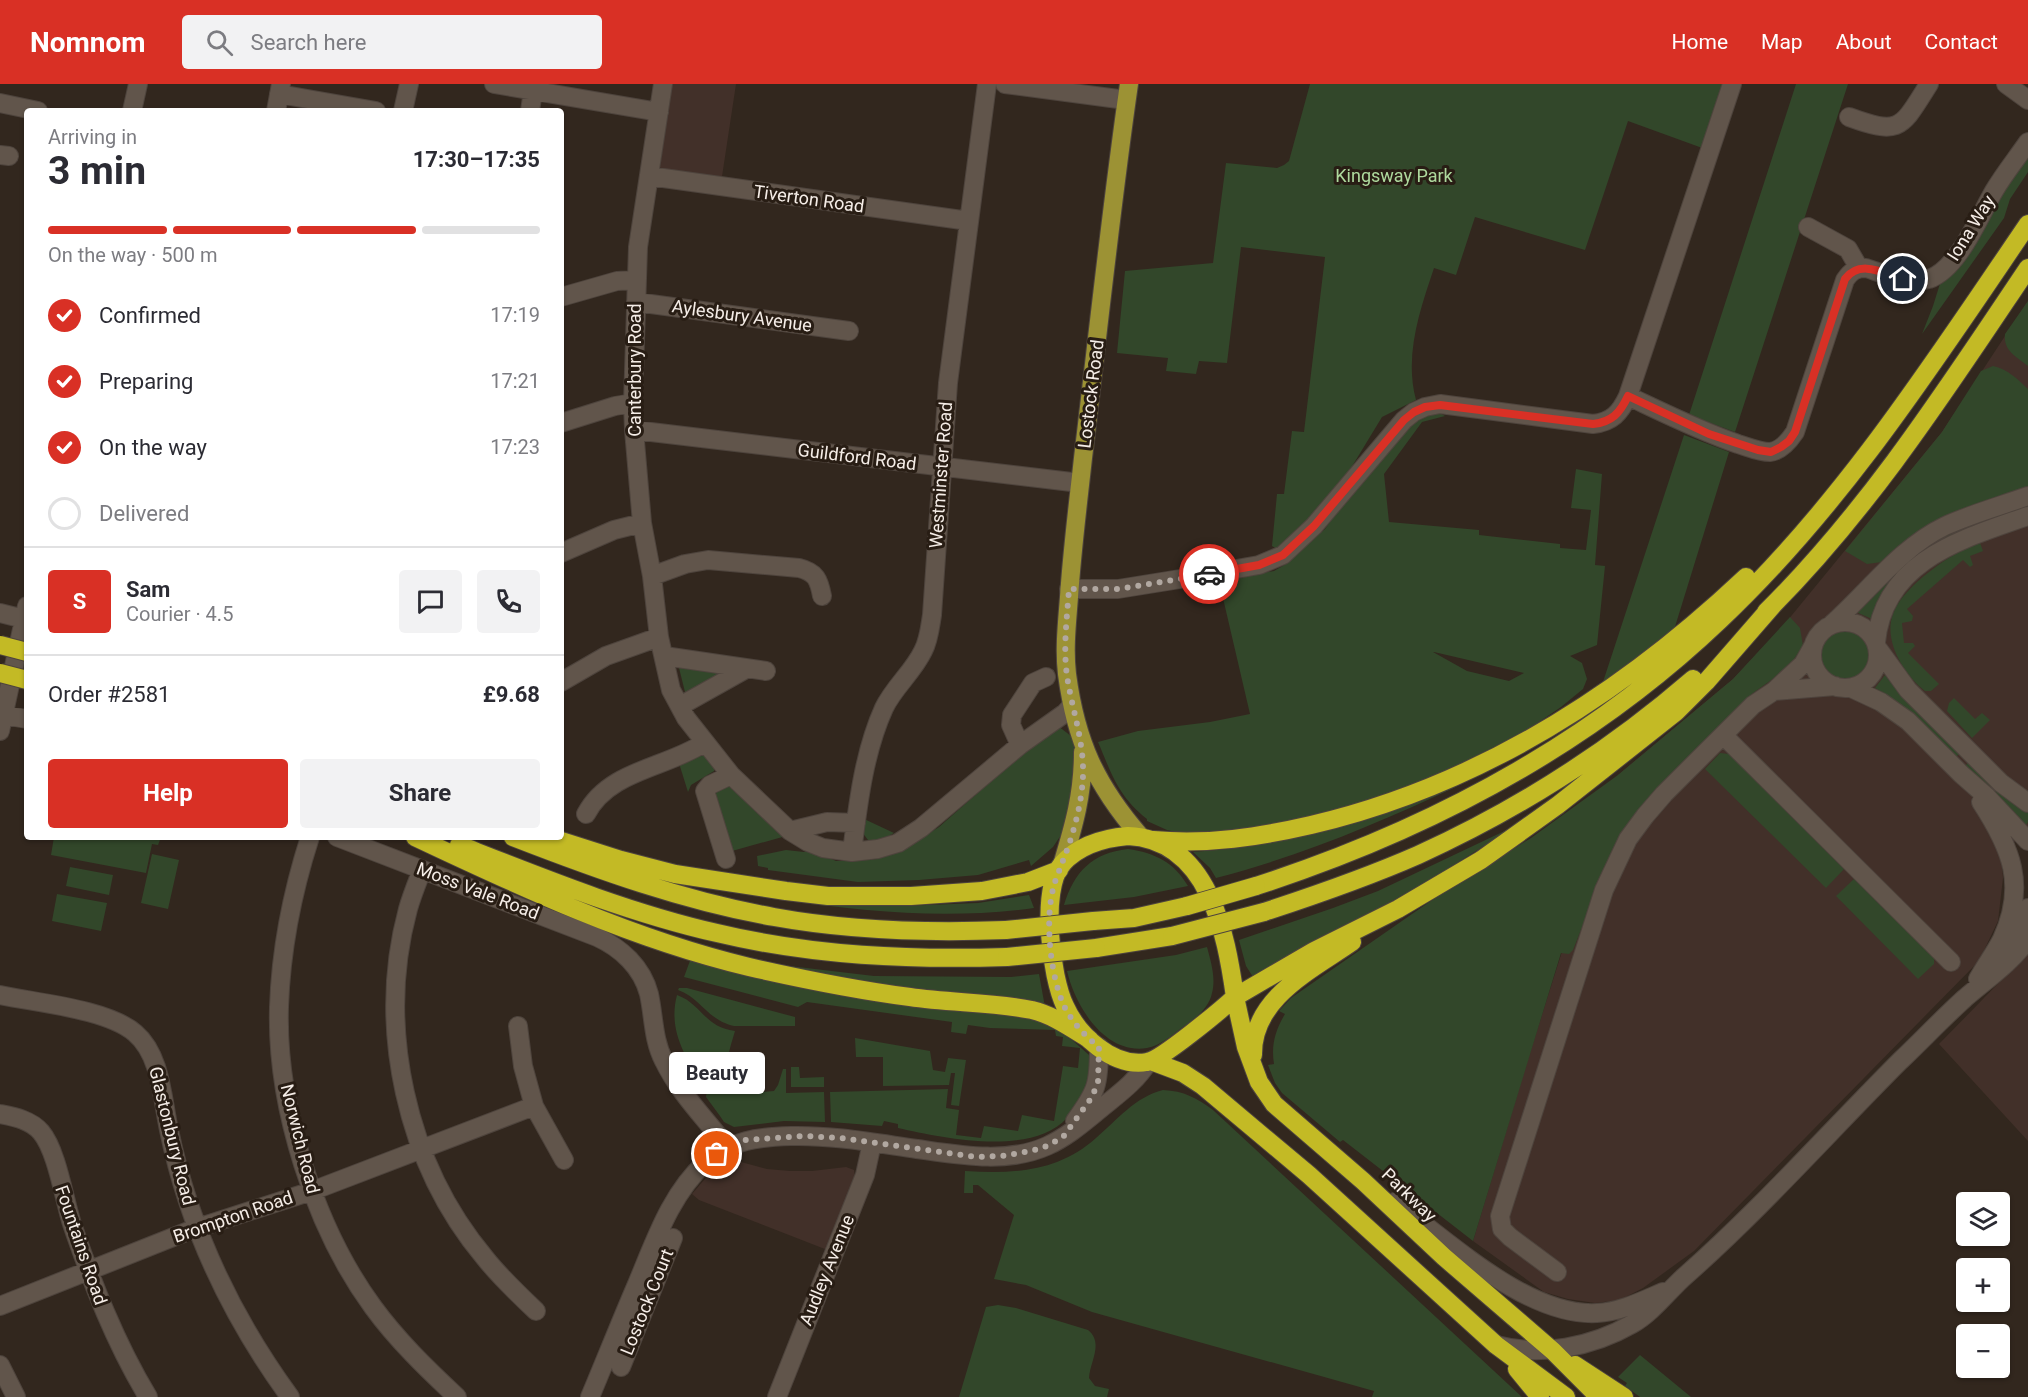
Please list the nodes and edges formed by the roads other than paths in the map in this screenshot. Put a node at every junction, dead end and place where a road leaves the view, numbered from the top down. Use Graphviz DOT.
graph roads {
  1 [pos="138,84"];
  2 [pos="409,84"];
  3 [pos="494,84"];
  4 [pos="663,84"];
  5 [pos="987,84"];
  6 [pos="1005,84"];
  7 [pos="1732,84"];
  8 [pos="1929,84"];
  9 [pos="2006,84"];
  10 [pos="534,87"];
  11 [pos="1128,92"];
  12 [pos="278,96"];
  13 [pos="2028,100"];
  14 [pos="0,103"];
  15 [pos="24,108"];
  16 [pos="133,108"];
  17 [pos="356,108"];
  18 [pos="404,108"];
  19 [pos="530,108"];
  20 [pos="659,112"];
  21 [pos="1849,117"];
  22 [pos="2028,142"];
  23 [pos="649,176"];
  24 [pos="969,222"];
  25 [pos="2028,224"];
  26 [pos="1808,227"];
  27 [pos="1859,268"];
  28 [pos="2028,268"];
  29 [pos="636,280"];
  30 [pos="564,296"];
  31 [pos="636,302"];
  32 [pos="849,331"];
  33 [pos="1628,396"];
  34 [pos="633,403"];
  35 [pos="564,422"];
  36 [pos="634,430"];
  37 [pos="942,467"];
  38 [pos="1080,483"];
  39 [pos="2028,496"];
  40 [pos="2028,516"];
  41 [pos="1812,522"];
  42 [pos="642,524"];
  43 [pos="564,552"];
  44 [pos="652,576"];
  45 [pos="1069,589"];
  46 [pos="822,596"];
  47 [pos="1773,605"];
  48 [pos="0,613"];
  49 [pos="24,613"];
  50 [pos="24,618"];
  51 [pos="1832,624"];
  52 [pos="659,637"];
  53 [pos="0,645"];
  54 [pos="1813,646"];
  55 [pos="1877,646"];
  56 [pos="24,651"];
  57 [pos="664,656"];
  58 [pos="746,669"];
  59 [pos="766,671"];
  60 [pos="0,673"];
  61 [pos="1046,677"];
  62 [pos="24,679"];
  63 [pos="564,680"];
  64 [pos="1843,687"];
  65 [pos="1774,691"];
  66 [pos="1072,705"];
  67 [pos="680,706"];
  68 [pos="24,719"];
  69 [pos="2,723"];
  70 [pos="1723,735"];
  71 [pos="704,743"];
  72 [pos="1083,744"];
  73 [pos="1020,745"];
  74 [pos="1961,774"];
  75 [pos="731,775"];
  76 [pos="2028,803"];
  77 [pos="586,813"];
  78 [pos="856,823"];
  79 [pos="790,831"];
  80 [pos="1147,838"];
  81 [pos="309,840"];
  82 [pos="346,840"];
  83 [pos="421,840"];
  84 [pos="446,840"];
  85 [pos="521,840"];
  86 [pos="558,840"];
  87 [pos="2028,841"];
  88 [pos="852,852"];
  89 [pos="726,859"];
  90 [pos="1060,867"];
  91 [pos="422,870"];
  92 [pos="2028,908"];
  93 [pos="1398,909"];
  94 [pos="2028,939"];
  95 [pos="1951,962"];
  96 [pos="1977,979"];
  97 [pos="0,995"];
  98 [pos="1235,997"];
  99 [pos="1966,998"];
  100 [pos="518,1026"];
  101 [pos="1094,1043"];
  102 [pos="1149,1062"];
  103 [pos="1254,1067"];
  104 [pos="534,1106"];
  105 [pos="0,1114"];
  106 [pos="1063,1137"];
  107 [pos="872,1143"];
  108 [pos="727,1147"];
  109 [pos="421,1149"];
  110 [pos="564,1160"];
  111 [pos="1363,1181"];
  112 [pos="312,1191"];
  113 [pos="196,1229"];
  114 [pos="673,1238"];
  115 [pos="658,1254"];
  116 [pos="88,1271"];
  117 [pos="1557,1272"];
  118 [pos="1670,1289"];
  119 [pos="0,1306"];
  120 [pos="536,1311"];
  121 [pos="628,1327"];
  122 [pos="1496,1345"];
  123 [pos="1551,1350"];
  124 [pos="0,1365"];
  125 [pos="621,1366"];
  126 [pos="1588,1379"];
  127 [pos="1621,1395"];
  128 [pos="16,1397"];
  129 [pos="148,1397"];
  130 [pos="290,1397"];
  131 [pos="457,1397"];
  132 [pos="590,1397"];
  133 [pos="777,1397"];
  134 [pos="1540,1397"];
  135 [pos="1566,1397"];
  136 [pos="1599,1397"];
  1 -- 16 [label="street"];
  2 -- 18 [label="street"];
  3 -- 10 [label="street"];
  4 -- 20 [label="street, Canterbury Road"];
  5 -- 24 [label="street, Westminster Road"];
  6 -- 11 [label="street"];
  7 -- 33 [label="street"];
  8 -- 21 [label="street"];
  9 -- 13 [label="street"];
  10 -- 19 [label="street"];
  10 -- 20 [label="street"];
  11 -- 38 [label="main road, Lostock Road"];
  12 -- 17 [label="street"];
  14 -- 15 [label="street"];
  20 -- 23 [label="street, Canterbury Road"];
  22 -- 27 [label="street, Iona Way"];
  23 -- 24 [label="street, Tiverton Road"];
  23 -- 29 [label="street, Canterbury Road"];
  24 -- 37 [label="street, Westminster Road"];
  25 -- 41 [label="highway"];
  26 -- 27 [label="street"];
  27 -- 33 [label="street"];
  28 -- 47 [label="highway"];
  29 -- 30 [label="street"];
  29 -- 31 [label="street, Canterbury Road"];
  31 -- 32 [label="street, Aylesbury Avenue"];
  31 -- 34 [label="street, Canterbury Road"];
  33 -- 45 [label="street"];
  34 -- 35 [label="street"];
  34 -- 36 [label="street, Canterbury Road"];
  36 -- 37 [label="street, Guildford Road"];
  36 -- 42 [label="street, Canterbury Road"];
  37 -- 38 [label="street, Guildford Road"];
  37 -- 78 [label="street, Westminster Road"];
  38 -- 45 [label="main road, Lostock Road"];
  39 -- 51 [label="street"];
  40 -- 55 [label="street"];
  41 -- 80 [label="highway"];
  41 -- 85 [label="highway, bridge"];
  42 -- 43 [label="street"];
  42 -- 44 [label="street, Canterbury Road"];
  44 -- 46 [label="street"];
  44 -- 52 [label="street, Canterbury Road"];
  45 -- 66 [label="main road, Lostock Road"];
  47 -- 84 [label="highway, bridge"];
  47 -- 93 [label="highway"];
  48 -- 49 [label="street"];
  50 -- 69 [label="street"];
  51 -- 54 [label="street"];
  51 -- 55 [label="street"];
  52 -- 57 [label="street, Canterbury Road"];
  52 -- 63 [label="street"];
  53 -- 56 [label="highway, bridge"];
  54 -- 64 [label="street"];
  54 -- 65 [label="street"];
  55 -- 64 [label="street"];
  55 -- 76 [label="street"];
  57 -- 58 [label="street"];
  57 -- 67 [label="street, Canterbury Road"];
  58 -- 59 [label="street"];
  58 -- 67 [label="street"];
  60 -- 62 [label="highway, bridge"];
  61 -- 73 [label="street"];
  64 -- 65 [label="street"];
  64 -- 74 [label="street"];
  65 -- 70 [label="street"];
  66 -- 72 [label="main road, Lostock Road"];
  66 -- 73 [label="street"];
  67 -- 71 [label="street, Canterbury Road"];
  68 -- 69 [label="street"];
  70 -- 95 [label="street"];
  70 -- 117 [label="street"];
  71 -- 75 [label="street, Canterbury Road"];
  71 -- 77 [label="street"];
  72 -- 80 [label="main road, Lostock Road"];
  72 -- 90 [label="main road, Lostock Road"];
  73 -- 88 [label="street"];
  74 -- 87 [label="street"];
  74 -- 96 [label="street"];
  75 -- 79 [label="street, Canterbury Road"];
  75 -- 89 [label="street"];
  78 -- 79 [label="street"];
  78 -- 88 [label="street, Westminster Road"];
  79 -- 88 [label="street, Canterbury Road"];
  80 -- 90 [label="highway"];
  80 -- 98 [label="highway"];
  81 -- 112 [label="street, Norwich Road"];
  82 -- 91 [label="street, Moss Vale Road"];
  83 -- 101 [label="highway"];
  86 -- 90 [label="highway"];
  90 -- 101 [label="highway"];
  91 -- 108 [label="street, Moss Vale Road"];
  91 -- 109 [label="street"];
  92 -- 96 [label="street"];
  93 -- 98 [label="highway"];
  93 -- 103 [label="highway"];
  94 -- 99 [label="street"];
  96 -- 99 [label="street"];
  97 -- 113 [label="street, Glastonbury Road"];
  98 -- 102 [label="highway"];
  98 -- 103 [label="highway, Parkway"];
  99 -- 118 [label="street"];
  100 -- 104 [label="street"];
  101 -- 102 [label="highway"];
  101 -- 106 [label="street"];
  102 -- 106 [label="street"];
  102 -- 122 [label="highway"];
  103 -- 111 [label="highway, Parkway"];
  104 -- 109 [label="street, Brompton Road"];
  104 -- 110 [label="street"];
  105 -- 116 [label="street, Fountains Road"];
  106 -- 107 [label="street"];
  107 -- 108 [label="street"];
  107 -- 133 [label="street, Audley Avenue"];
  108 -- 115 [label="street"];
  109 -- 112 [label="street, Brompton Road"];
  109 -- 120 [label="street"];
  111 -- 118 [label="street"];
  111 -- 123 [label="highway, Parkway"];
  112 -- 113 [label="street, Brompton Road"];
  112 -- 131 [label="street, Norwich Road"];
  113 -- 116 [label="street, Brompton Road"];
  113 -- 130 [label="street, Glastonbury Road"];
  114 -- 115 [label="street, Lostock Court"];
  115 -- 121 [label="street"];
  116 -- 119 [label="street, Brompton Road"];
  116 -- 129 [label="street, Fountains Road"];
  118 -- 123 [label="street"];
  121 -- 125 [label="street, Lostock Court"];
  121 -- 132 [label="street"];
  122 -- 123 [label="street"];
  122 -- 134 [label="highway"];
  122 -- 135 [label="highway"];
  123 -- 126 [label="highway, Parkway"];
  124 -- 128 [label="street"];
  126 -- 127 [label="highway"];
  126 -- 136 [label="highway"];
}
